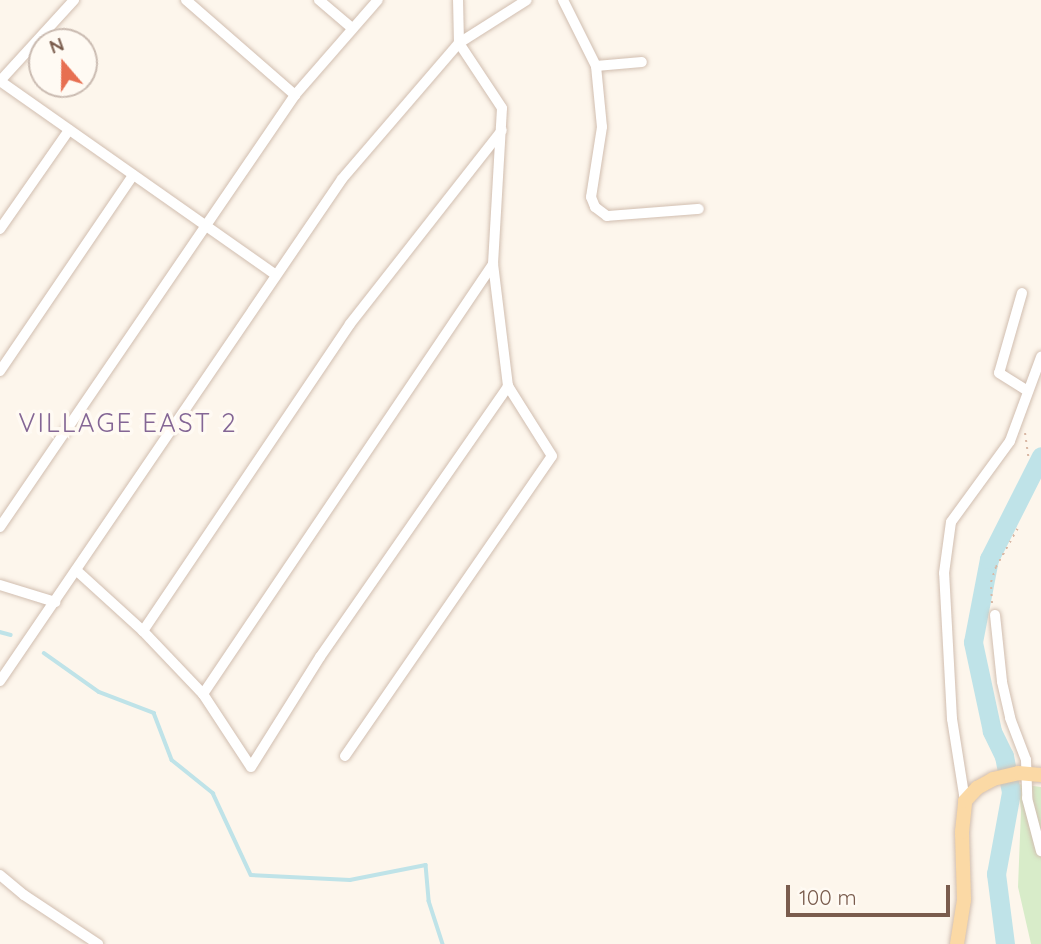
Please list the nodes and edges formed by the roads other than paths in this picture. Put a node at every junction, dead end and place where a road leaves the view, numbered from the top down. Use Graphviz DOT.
graph roads {
  1 [pos="74,0"];
  2 [pos="186,0"];
  3 [pos="319,0"];
  4 [pos="378,0"];
  5 [pos="458,0"];
  6 [pos="527,0"];
  7 [pos="564,0"];
  8 [pos="352,28"];
  9 [pos="459,43"];
  10 [pos="642,62"];
  11 [pos="596,66"];
  12 [pos="0,81"];
  13 [pos="296,95"];
  14 [pos="69,130"];
  15 [pos="502,130"];
  16 [pos="134,175"];
  17 [pos="699,209"];
  18 [pos="205,224"];
  19 [pos="0,229"];
  20 [pos="493,264"];
  21 [pos="275,274"];
  22 [pos="1022,293"];
  23 [pos="1041,357"];
  24 [pos="0,371"];
  25 [pos="508,386"];
  26 [pos="1026,390"];
  27 [pos="0,527"];
  28 [pos="76,570"];
  29 [pos="0,585"];
  30 [pos="55,602"];
  31 [pos="995,615"];
  32 [pos="142,631"];
  33 [pos="0,681"];
  34 [pos="203,694"];
  35 [pos="345,756"];
  36 [pos="1029,774"];
  37 [pos="965,801"];
  38 [pos="1041,851"];
  39 [pos="0,875"];
  40 [pos="98,944"];
  41 [pos="957,944"];
  1 -- 12 [label="street"];
  2 -- 13 [label="street"];
  3 -- 8 [label="street"];
  4 -- 8 [label="street"];
  5 -- 9 [label="street"];
  6 -- 9 [label="street"];
  7 -- 11 [label="street"];
  8 -- 13 [label="street"];
  9 -- 15 [label="street"];
  9 -- 21 [label="street"];
  10 -- 11 [label="street"];
  11 -- 17 [label="street"];
  12 -- 14 [label="street"];
  13 -- 18 [label="street"];
  14 -- 16 [label="street"];
  14 -- 19 [label="street"];
  15 -- 20 [label="street"];
  15 -- 32 [label="street"];
  16 -- 18 [label="street"];
  16 -- 24 [label="street"];
  18 -- 21 [label="street"];
  18 -- 27 [label="street"];
  20 -- 25 [label="street"];
  20 -- 34 [label="street"];
  21 -- 28 [label="street"];
  22 -- 26 [label="street"];
  23 -- 26 [label="street"];
  25 -- 34 [label="street"];
  25 -- 35 [label="street"];
  26 -- 37 [label="street"];
  28 -- 30 [label="street"];
  28 -- 32 [label="street"];
  29 -- 30 [label="street"];
  30 -- 33 [label="street"];
  31 -- 36 [label="street"];
  32 -- 34 [label="street"];
  36 -- 37 [label="main road"];
  36 -- 38 [label="street"];
  37 -- 41 [label="main road"];
  39 -- 40 [label="street"];
}
